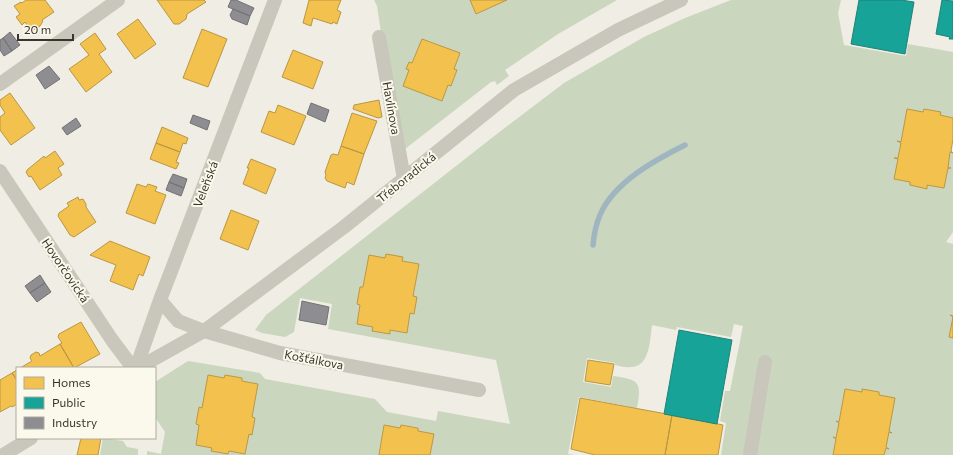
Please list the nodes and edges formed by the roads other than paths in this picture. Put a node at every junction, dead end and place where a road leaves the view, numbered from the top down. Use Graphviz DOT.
graph roads {
  1 [pos="118,0"];
  2 [pos="275,0"];
  3 [pos="681,0"];
  4 [pos="379,37"];
  5 [pos="0,84"];
  6 [pos="0,171"];
  7 [pos="404,179"];
  8 [pos="160,300"];
  9 [pos="204,330"];
  10 [pos="765,362"];
  11 [pos="135,367"];
  12 [pos="136,367"];
  13 [pos="138,367"];
  14 [pos="479,390"];
  15 [pos="29,439"];
  16 [pos="3,455"];
  17 [pos="750,455"];
  1 -- 5 [label="street"];
  2 -- 8 [label="street, Veleňská"];
  3 -- 7 [label="street, Třeboradická"];
  4 -- 7 [label="street, Havlínova"];
  6 -- 11 [label="street, Hovorčovická"];
  7 -- 9 [label="street, Třeboradická"];
  8 -- 9 [label="street, Košťálkova"];
  8 -- 12 [label="street, Veleňská"];
  9 -- 13 [label="street, Třeboradická"];
  9 -- 14 [label="street, Košťálkova"];
  10 -- 17 [label="street"];
  15 -- 16 [label="street"];
}
